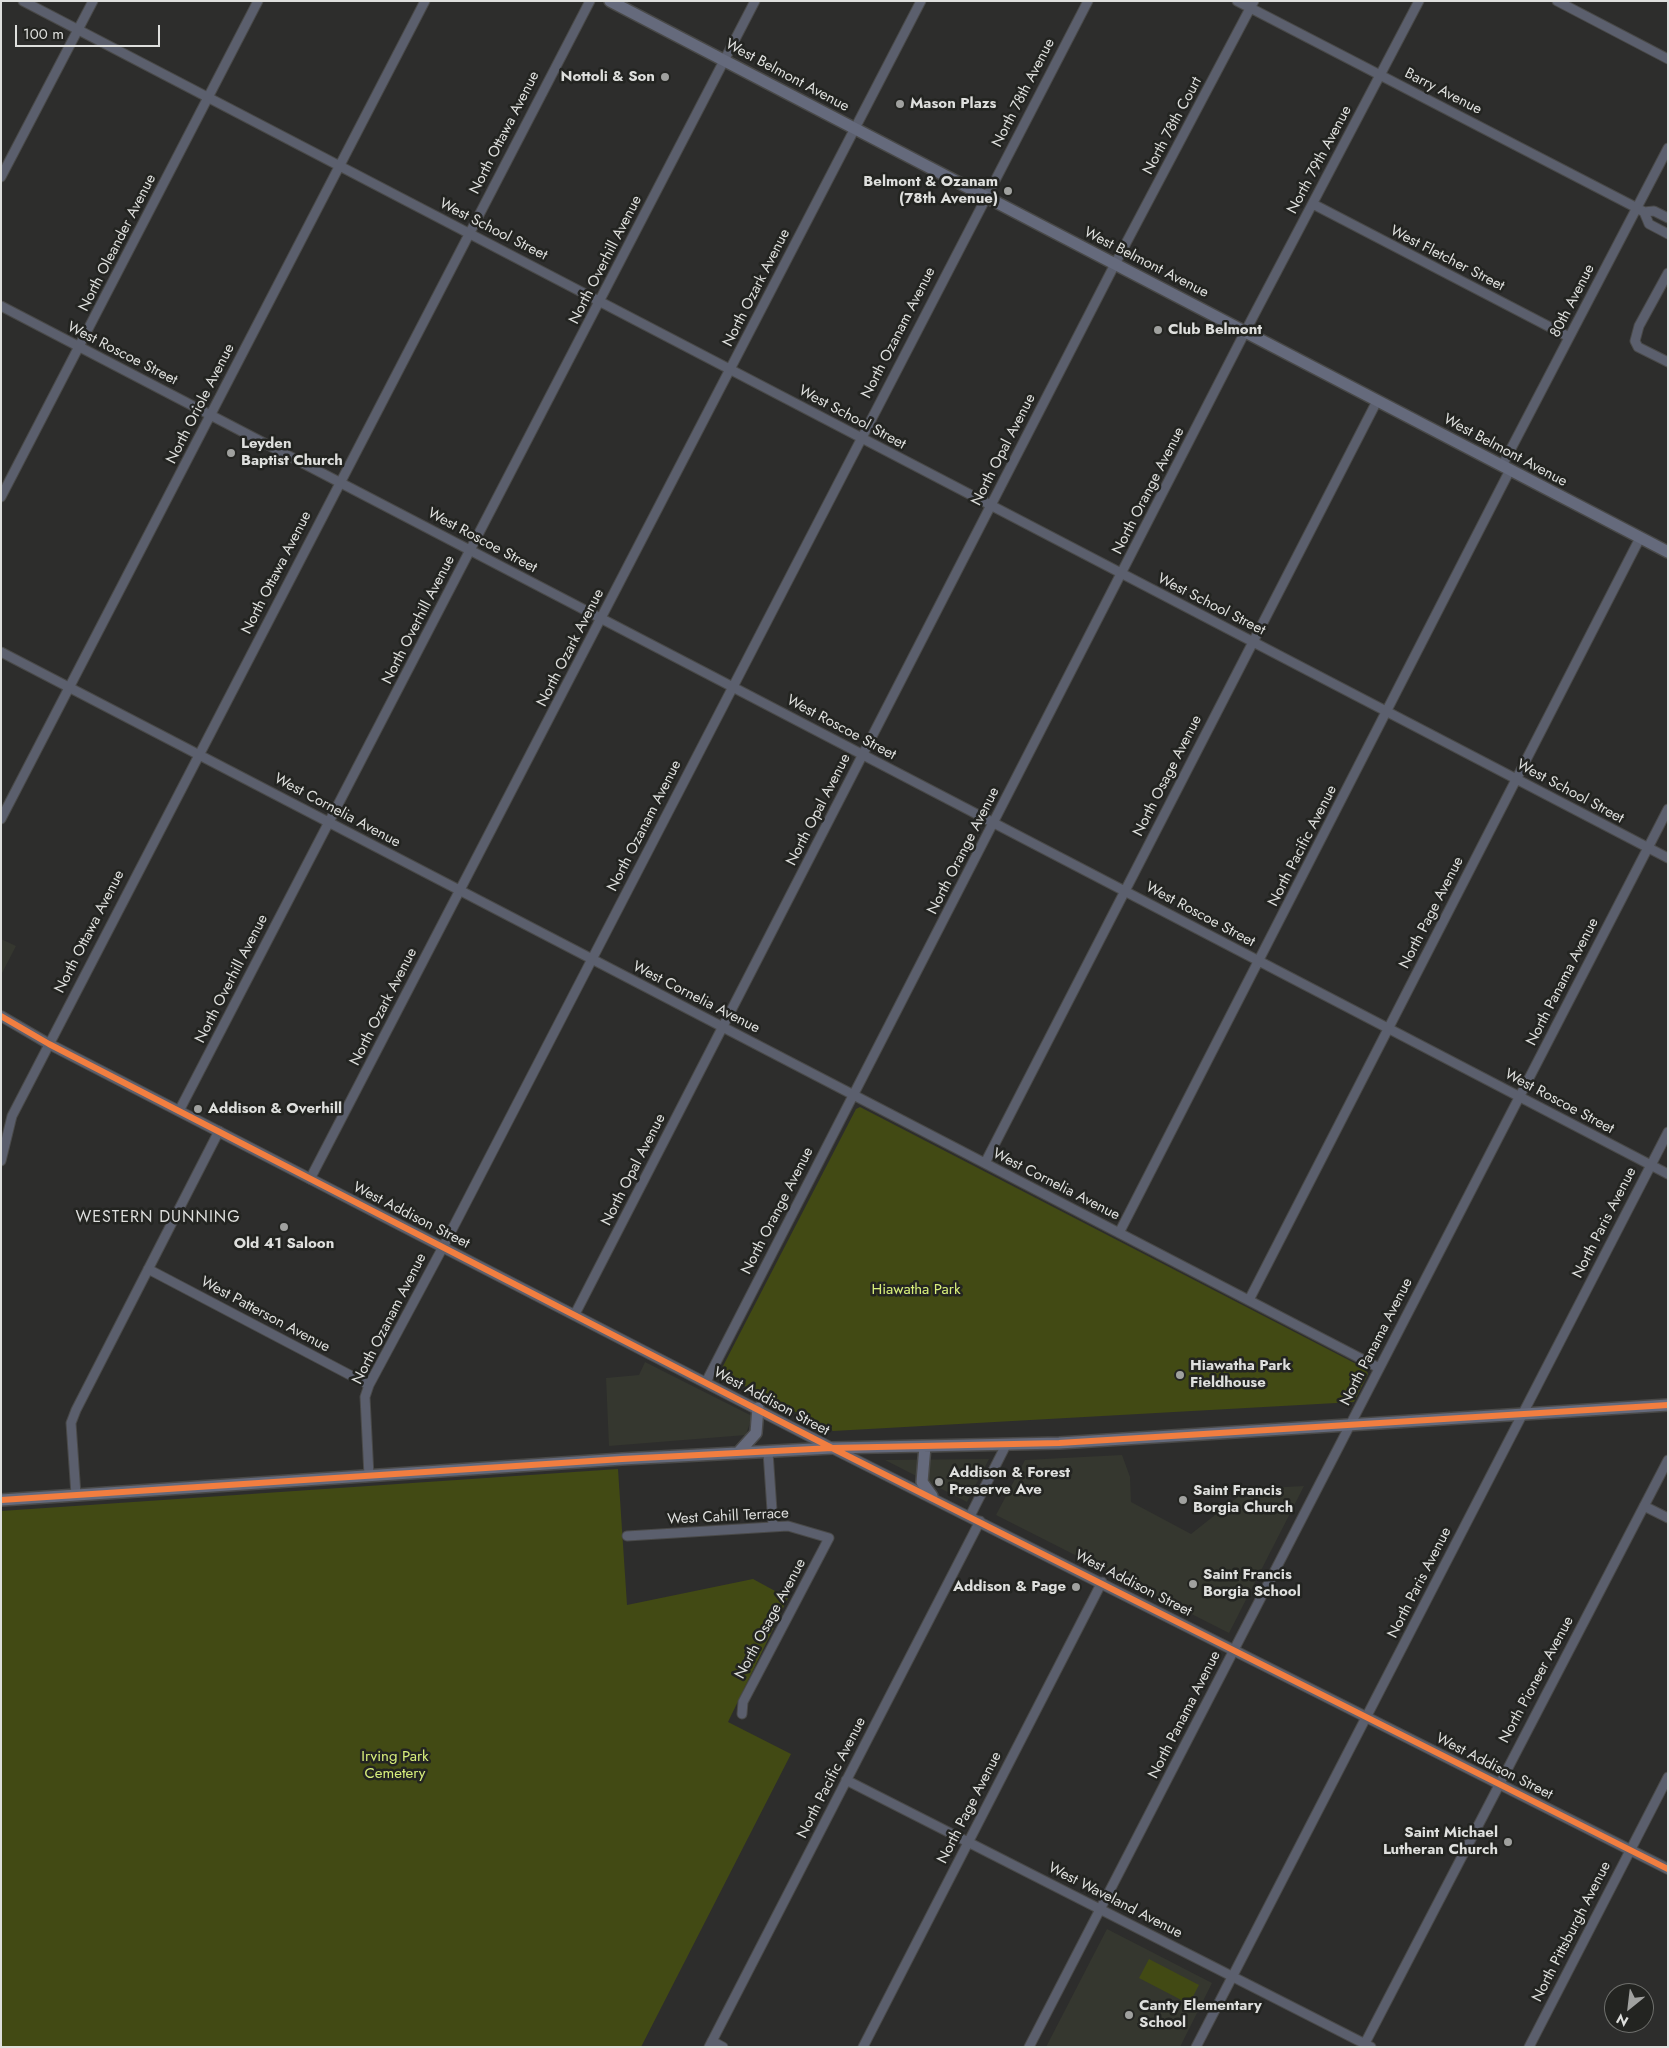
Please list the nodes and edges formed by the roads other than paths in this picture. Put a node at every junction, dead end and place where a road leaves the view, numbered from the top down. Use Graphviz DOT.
graph roads {
  1 [pos="23,1"];
  2 [pos="93,1"];
  3 [pos="258,1"];
  4 [pos="425,1"];
  5 [pos="590,1"];
  6 [pos="610,1"];
  7 [pos="755,1"];
  8 [pos="921,1"];
  9 [pos="1088,1"];
  10 [pos="1237,1"];
  11 [pos="1420,1"];
  12 [pos="1557,1"];
  13 [pos="1253,5"];
  14 [pos="78,30"];
  15 [pos="1668,59"];
  16 [pos="724,60"];
  17 [pos="1380,75"];
  18 [pos="208,98"];
  19 [pos="856,129"];
  20 [pos="1668,148"];
  21 [pos="340,166"];
  22 [pos="1,177"];
  23 [pos="986,197"];
  24 [pos="1313,204"];
  25 [pos="1640,210"];
  26 [pos="1668,218"];
  27 [pos="469,233"];
  28 [pos="1668,234"];
  29 [pos="1115,264"];
  30 [pos="1668,273"];
  31 [pos="600,302"];
  32 [pos="1,306"];
  33 [pos="1246,332"];
  34 [pos="1569,338"];
  35 [pos="79,347"];
  36 [pos="1668,362"];
  37 [pos="730,370"];
  38 [pos="1377,401"];
  39 [pos="210,415"];
  40 [pos="860,438"];
  41 [pos="1506,468"];
  42 [pos="340,482"];
  43 [pos="1,497"];
  44 [pos="991,506"];
  45 [pos="1640,538"];
  46 [pos="471,551"];
  47 [pos="1668,552"];
  48 [pos="1122,574"];
  49 [pos="601,618"];
  50 [pos="1252,642"];
  51 [pos="1,652"];
  52 [pos="70,687"];
  53 [pos="732,687"];
  54 [pos="1386,712"];
  55 [pos="198,754"];
  56 [pos="863,755"];
  57 [pos="1516,779"];
  58 [pos="1668,809"];
  59 [pos="1,819"];
  60 [pos="329,822"];
  61 [pos="993,823"];
  62 [pos="1648,848"];
  63 [pos="1668,858"];
  64 [pos="460,890"];
  65 [pos="1125,891"];
  66 [pos="591,958"];
  67 [pos="1259,961"];
  68 [pos="1,1016"];
  69 [pos="723,1027"];
  70 [pos="1388,1028"];
  71 [pos="49,1044"];
  72 [pos="854,1095"];
  73 [pos="1519,1096"];
  74 [pos="179,1111"];
  75 [pos="218,1131"];
  76 [pos="1668,1132"];
  77 [pos="1,1161"];
  78 [pos="985,1163"];
  79 [pos="1651,1165"];
  80 [pos="1668,1174"];
  81 [pos="310,1179"];
  82 [pos="1119,1233"];
  83 [pos="443,1247"];
  84 [pos="148,1269"];
  85 [pos="1249,1300"];
  86 [pos="575,1314"];
  87 [pos="1379,1368"];
  88 [pos="706,1382"];
  89 [pos="369,1385"];
  90 [pos="1668,1405"];
  91 [pos="758,1408"];
  92 [pos="1523,1414"];
  93 [pos="1350,1424"];
  94 [pos="1006,1445"];
  95 [pos="925,1446"];
  96 [pos="832,1448"];
  97 [pos="768,1452"];
  98 [pos="738,1453"];
  99 [pos="1668,1460"];
  100 [pos="369,1476"];
  101 [pos="76,1495"];
  102 [pos="932,1496"];
  103 [pos="1,1500"];
  104 [pos="1644,1506"];
  105 [pos="975,1518"];
  106 [pos="1668,1518"];
  107 [pos="773,1526"];
  108 [pos="627,1536"];
  109 [pos="829,1538"];
  110 [pos="1102,1582"];
  111 [pos="1234,1649"];
  112 [pos="742,1714"];
  113 [pos="1367,1716"];
  114 [pos="1668,1777"];
  115 [pos="846,1780"];
  116 [pos="1499,1783"];
  117 [pos="968,1842"];
  118 [pos="1630,1850"];
  119 [pos="1668,1869"];
  120 [pos="1100,1909"];
  121 [pos="1233,1976"];
  122 [pos="711,2044"];
  123 [pos="1366,2046"];
  124 [pos="723,2047"];
  125 [pos="863,2047"];
  126 [pos="1029,2047"];
  127 [pos="1196,2047"];
  128 [pos="1529,2047"];
  1 -- 14 [label="street, West School Street"];
  2 -- 14 [label="street"];
  3 -- 18 [label="street, North Oleander Avenue"];
  4 -- 21 [label="street, North Oriole Avenue"];
  5 -- 27 [label="street, North Ottawa Avenue"];
  6 -- 16 [label="main road, West Belmont Avenue"];
  7 -- 16 [label="street, North Overhill Avenue"];
  8 -- 19 [label="street, North Ozark Avenue"];
  9 -- 23 [label="street, North 78th Avenue"];
  10 -- 13 [label="street, Barry Avenue"];
  11 -- 17 [label="street, North 79th Avenue"];
  12 -- 15 [label="street"];
  13 -- 17 [label="street, Barry Avenue"];
  13 -- 29 [label="street, North 78th Court"];
  14 -- 18 [label="street, West School Street"];
  14 -- 22 [label="street"];
  16 -- 19 [label="main road, West Belmont Avenue"];
  16 -- 31 [label="street, North Overhill Avenue"];
  17 -- 24 [label="street, North 79th Avenue"];
  17 -- 25 [label="street, Barry Avenue"];
  18 -- 21 [label="street, West School Street"];
  18 -- 35 [label="street, North Oleander Avenue"];
  19 -- 23 [label="main road, West Belmont Avenue"];
  19 -- 37 [label="street, North Ozark Avenue"];
  20 -- 25 [label="street, 80th Avenue"];
  21 -- 27 [label="street, West School Street"];
  21 -- 39 [label="street, North Oriole Avenue"];
  23 -- 29 [label="main road, West Belmont Avenue"];
  23 -- 40 [label="street, North Ozanam Avenue"];
  24 -- 33 [label="street, North 79th Avenue"];
  24 -- 34 [label="street, West Fletcher Street"];
  25 -- 26 [label="street"];
  25 -- 28 [label="street"];
  25 -- 34 [label="street, 80th Avenue"];
  27 -- 31 [label="street, West School Street"];
  27 -- 42 [label="street, North Ottawa Avenue"];
  29 -- 33 [label="main road, West Belmont Avenue"];
  29 -- 44 [label="street, North Opal Avenue"];
  30 -- 36 [label="street"];
  31 -- 37 [label="street, West School Street"];
  31 -- 46 [label="street, North Overhill Avenue"];
  32 -- 35 [label="street, West Roscoe Street"];
  33 -- 38 [label="main road, West Belmont Avenue"];
  33 -- 48 [label="street, North Orange Avenue"];
  34 -- 41 [label="street, 80th Avenue"];
  35 -- 39 [label="street, West Roscoe Street"];
  35 -- 43 [label="street, North Oleander Avenue"];
  37 -- 40 [label="street, West School Street"];
  37 -- 49 [label="street, North Ozark Avenue"];
  38 -- 41 [label="main road, West Belmont Avenue"];
  38 -- 50 [label="street, North Osage Avenue"];
  39 -- 42 [label="street, West Roscoe Street"];
  39 -- 52 [label="street, North Oriole Avenue"];
  40 -- 44 [label="street, West School Street"];
  40 -- 53 [label="street, North Ozanam Avenue"];
  41 -- 45 [label="main road, West Belmont Avenue"];
  41 -- 54 [label="street, North Pacific Avenue"];
  42 -- 46 [label="street, West Roscoe Street"];
  42 -- 55 [label="street, North Ottawa Avenue"];
  44 -- 48 [label="street, West School Street"];
  44 -- 56 [label="street, North Opal Avenue"];
  45 -- 47 [label="main road, West Belmont Avenue"];
  45 -- 57 [label="street, North Page Avenue"];
  46 -- 49 [label="street, West Roscoe Street"];
  46 -- 60 [label="street, North Overhill Avenue"];
  48 -- 50 [label="street, West School Street"];
  48 -- 61 [label="street, North Orange Avenue"];
  49 -- 53 [label="street, West Roscoe Street"];
  49 -- 64 [label="street, North Ozark Avenue"];
  50 -- 54 [label="street, West School Street"];
  50 -- 65 [label="street, North Osage Avenue"];
  51 -- 52 [label="street, West Cornelia Avenue"];
  52 -- 55 [label="street, West Cornelia Avenue"];
  52 -- 59 [label="street, North Oriole Avenue"];
  53 -- 56 [label="street, West Roscoe Street"];
  53 -- 66 [label="street, North Ozanam Avenue"];
  54 -- 57 [label="street, West School Street"];
  54 -- 67 [label="street, North Pacific Avenue"];
  55 -- 60 [label="street, West Cornelia Avenue"];
  55 -- 71 [label="street, North Ottawa Avenue"];
  56 -- 61 [label="street, West Roscoe Street"];
  56 -- 69 [label="street, North Opal Avenue"];
  57 -- 62 [label="street, West School Street"];
  57 -- 70 [label="street, North Page Avenue"];
  58 -- 62 [label="street, North Panama Avenue"];
  60 -- 64 [label="street, West Cornelia Avenue"];
  60 -- 74 [label="street, North Overhill Avenue"];
  61 -- 65 [label="street, West Roscoe Street"];
  61 -- 72 [label="street, North Orange Avenue"];
  62 -- 63 [label="street, West School Street"];
  62 -- 73 [label="street, North Panama Avenue"];
  64 -- 66 [label="street, West Cornelia Avenue"];
  64 -- 81 [label="street, North Ozark Avenue"];
  65 -- 67 [label="street, West Roscoe Street"];
  65 -- 78 [label="street, North Osage Avenue"];
  66 -- 69 [label="street, West Cornelia Avenue"];
  66 -- 83 [label="street, North Ozanam Avenue"];
  67 -- 70 [label="street, West Roscoe Street"];
  67 -- 82 [label="street, North Pacific Avenue"];
  68 -- 71 [label="street, West Addison Street"];
  69 -- 72 [label="street, West Cornelia Avenue"];
  69 -- 86 [label="street, North Opal Avenue"];
  70 -- 73 [label="street, West Roscoe Street"];
  70 -- 85 [label="street, North Page Avenue"];
  71 -- 74 [label="street, West Addison Street"];
  71 -- 77 [label="street, North Ottawa Avenue"];
  72 -- 78 [label="street, West Cornelia Avenue"];
  72 -- 88 [label="street, North Orange Avenue"];
  73 -- 79 [label="street, West Roscoe Street"];
  73 -- 87 [label="street, North Panama Avenue"];
  74 -- 75 [label="street, West Addison Street"];
  75 -- 81 [label="street, West Addison Street"];
  75 -- 84 [label="street"];
  76 -- 79 [label="street, North Paris Avenue"];
  78 -- 82 [label="street, West Cornelia Avenue"];
  79 -- 80 [label="street, West Roscoe Street"];
  79 -- 92 [label="street, North Paris Avenue"];
  81 -- 83 [label="street, West Addison Street"];
  82 -- 85 [label="street, West Cornelia Avenue"];
  83 -- 86 [label="street, West Addison Street"];
  83 -- 89 [label="street, North Ozanam Avenue"];
  84 -- 89 [label="street, West Patterson Avenue"];
  84 -- 101 [label="street"];
  85 -- 87 [label="street, West Cornelia Avenue"];
  86 -- 88 [label="street, West Addison Street"];
  87 -- 93 [label="street, North Panama Avenue"];
  88 -- 91 [label="street, West Addison Street"];
  89 -- 100 [label="street, North Ozanam Avenue"];
  90 -- 92 [label="main road"];
  91 -- 96 [label="street, West Addison Street"];
  91 -- 98 [label="main road"];
  92 -- 93 [label="main road"];
  92 -- 113 [label="street, North Paris Avenue"];
  93 -- 94 [label="main road"];
  93 -- 111 [label="street, North Panama Avenue"];
  94 -- 95 [label="main road"];
  94 -- 105 [label="street, North Pacific Avenue"];
  95 -- 96 [label="main road"];
  95 -- 102 [label="main road"];
  96 -- 97 [label="main road"];
  96 -- 102 [label="street, West Addison Street"];
  97 -- 98 [label="main road"];
  97 -- 107 [label="street"];
  98 -- 100 [label="main road"];
  99 -- 104 [label="street, North Pioneer Avenue"];
  100 -- 101 [label="main road"];
  101 -- 103 [label="main road"];
  102 -- 105 [label="street, West Addison Street"];
  104 -- 106 [label="street"];
  104 -- 116 [label="street, North Pioneer Avenue"];
  105 -- 110 [label="street, West Addison Street"];
  105 -- 115 [label="street, North Pacific Avenue"];
  107 -- 108 [label="street, West Cahill Terrace"];
  107 -- 109 [label="street, West Cahill Terrace"];
  109 -- 112 [label="street, North Osage Avenue"];
  110 -- 111 [label="street, West Addison Street"];
  110 -- 117 [label="street, North Page Avenue"];
  111 -- 113 [label="street, West Addison Street"];
  111 -- 120 [label="street, North Panama Avenue"];
  113 -- 116 [label="street, West Addison Street"];
  113 -- 121 [label="street, North Paris Avenue"];
  114 -- 118 [label="street, North Pittsburgh Avenue"];
  115 -- 117 [label="street, West Waveland Avenue"];
  115 -- 122 [label="street, North Pacific Avenue"];
  116 -- 118 [label="street, West Addison Street"];
  116 -- 123 [label="street, North Pioneer Avenue"];
  117 -- 120 [label="street, West Waveland Avenue"];
  117 -- 125 [label="street, North Page Avenue"];
  118 -- 119 [label="street, West Addison Street"];
  118 -- 128 [label="street, North Pittsburgh Avenue"];
  120 -- 121 [label="street, West Waveland Avenue"];
  120 -- 126 [label="street, North Panama Avenue"];
  121 -- 123 [label="street, West Waveland Avenue"];
  121 -- 127 [label="street, North Paris Avenue"];
  122 -- 124 [label="street"];
}
